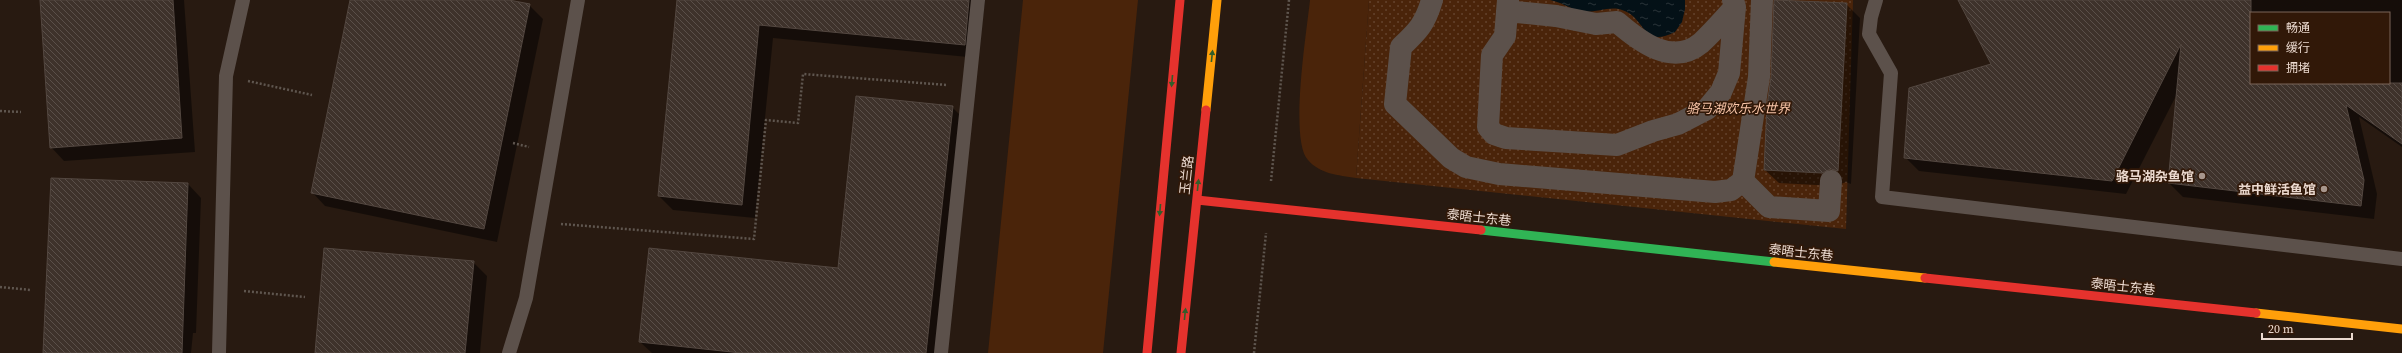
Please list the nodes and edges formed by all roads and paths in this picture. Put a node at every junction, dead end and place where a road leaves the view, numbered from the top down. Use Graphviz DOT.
graph roads {
  1 [pos="243,0"];
  2 [pos="578,0"];
  3 [pos="978,0"];
  4 [pos="1180,0"];
  5 [pos="1217,0"];
  6 [pos="1289,0"];
  7 [pos="1432,0"];
  8 [pos="1762,0"];
  9 [pos="1876,0"];
  10 [pos="1734,4"];
  11 [pos="1508,6"];
  12 [pos="226,76"];
  13 [pos="969,86"];
  14 [pos="312,95"];
  15 [pos="0,111"];
  16 [pos="21,112"];
  17 [pos="1743,180"];
  18 [pos="1831,181"];
  19 [pos="1197,200"];
  20 [pos="1268,208"];
  21 [pos="539,222"];
  22 [pos="2402,259"];
  23 [pos="0,287"];
  24 [pos="31,290"];
  25 [pos="220,290"];
  26 [pos="305,297"];
  27 [pos="2402,329"];
  28 [pos="219,353"];
  29 [pos="509,353"];
  30 [pos="941,353"];
  31 [pos="1147,353"];
  32 [pos="1181,353"];
  33 [pos="1254,353"];
  1 -- 12 [label="lane"];
  2 -- 21 [label="lane"];
  3 -- 13 [label="lane"];
  4 -- 31 [label="street, 玉兰路, one-way"];
  19 -- 5 [label="street, 玉兰路, one-way"];
  6 -- 20 [label="path"];
  7 -- 17 [label="street"];
  8 -- 17 [label="street"];
  9 -- 22 [label="lane"];
  10 -- 11 [label="street"];
  10 -- 11 [label="street"];
  12 -- 14 [label="path"];
  12 -- 25 [label="lane"];
  13 -- 21 [label="path"];
  13 -- 30 [label="lane"];
  15 -- 16 [label="path"];
  17 -- 18 [label="street"];
  19 -- 20 [label="street, 泰晤士东巷"];
  32 -- 19 [label="street, 玉兰路, one-way"];
  20 -- 27 [label="street, 泰晤士东巷"];
  20 -- 33 [label="path"];
  21 -- 29 [label="lane"];
  23 -- 24 [label="path"];
  25 -- 26 [label="path"];
  25 -- 28 [label="lane"];
}
